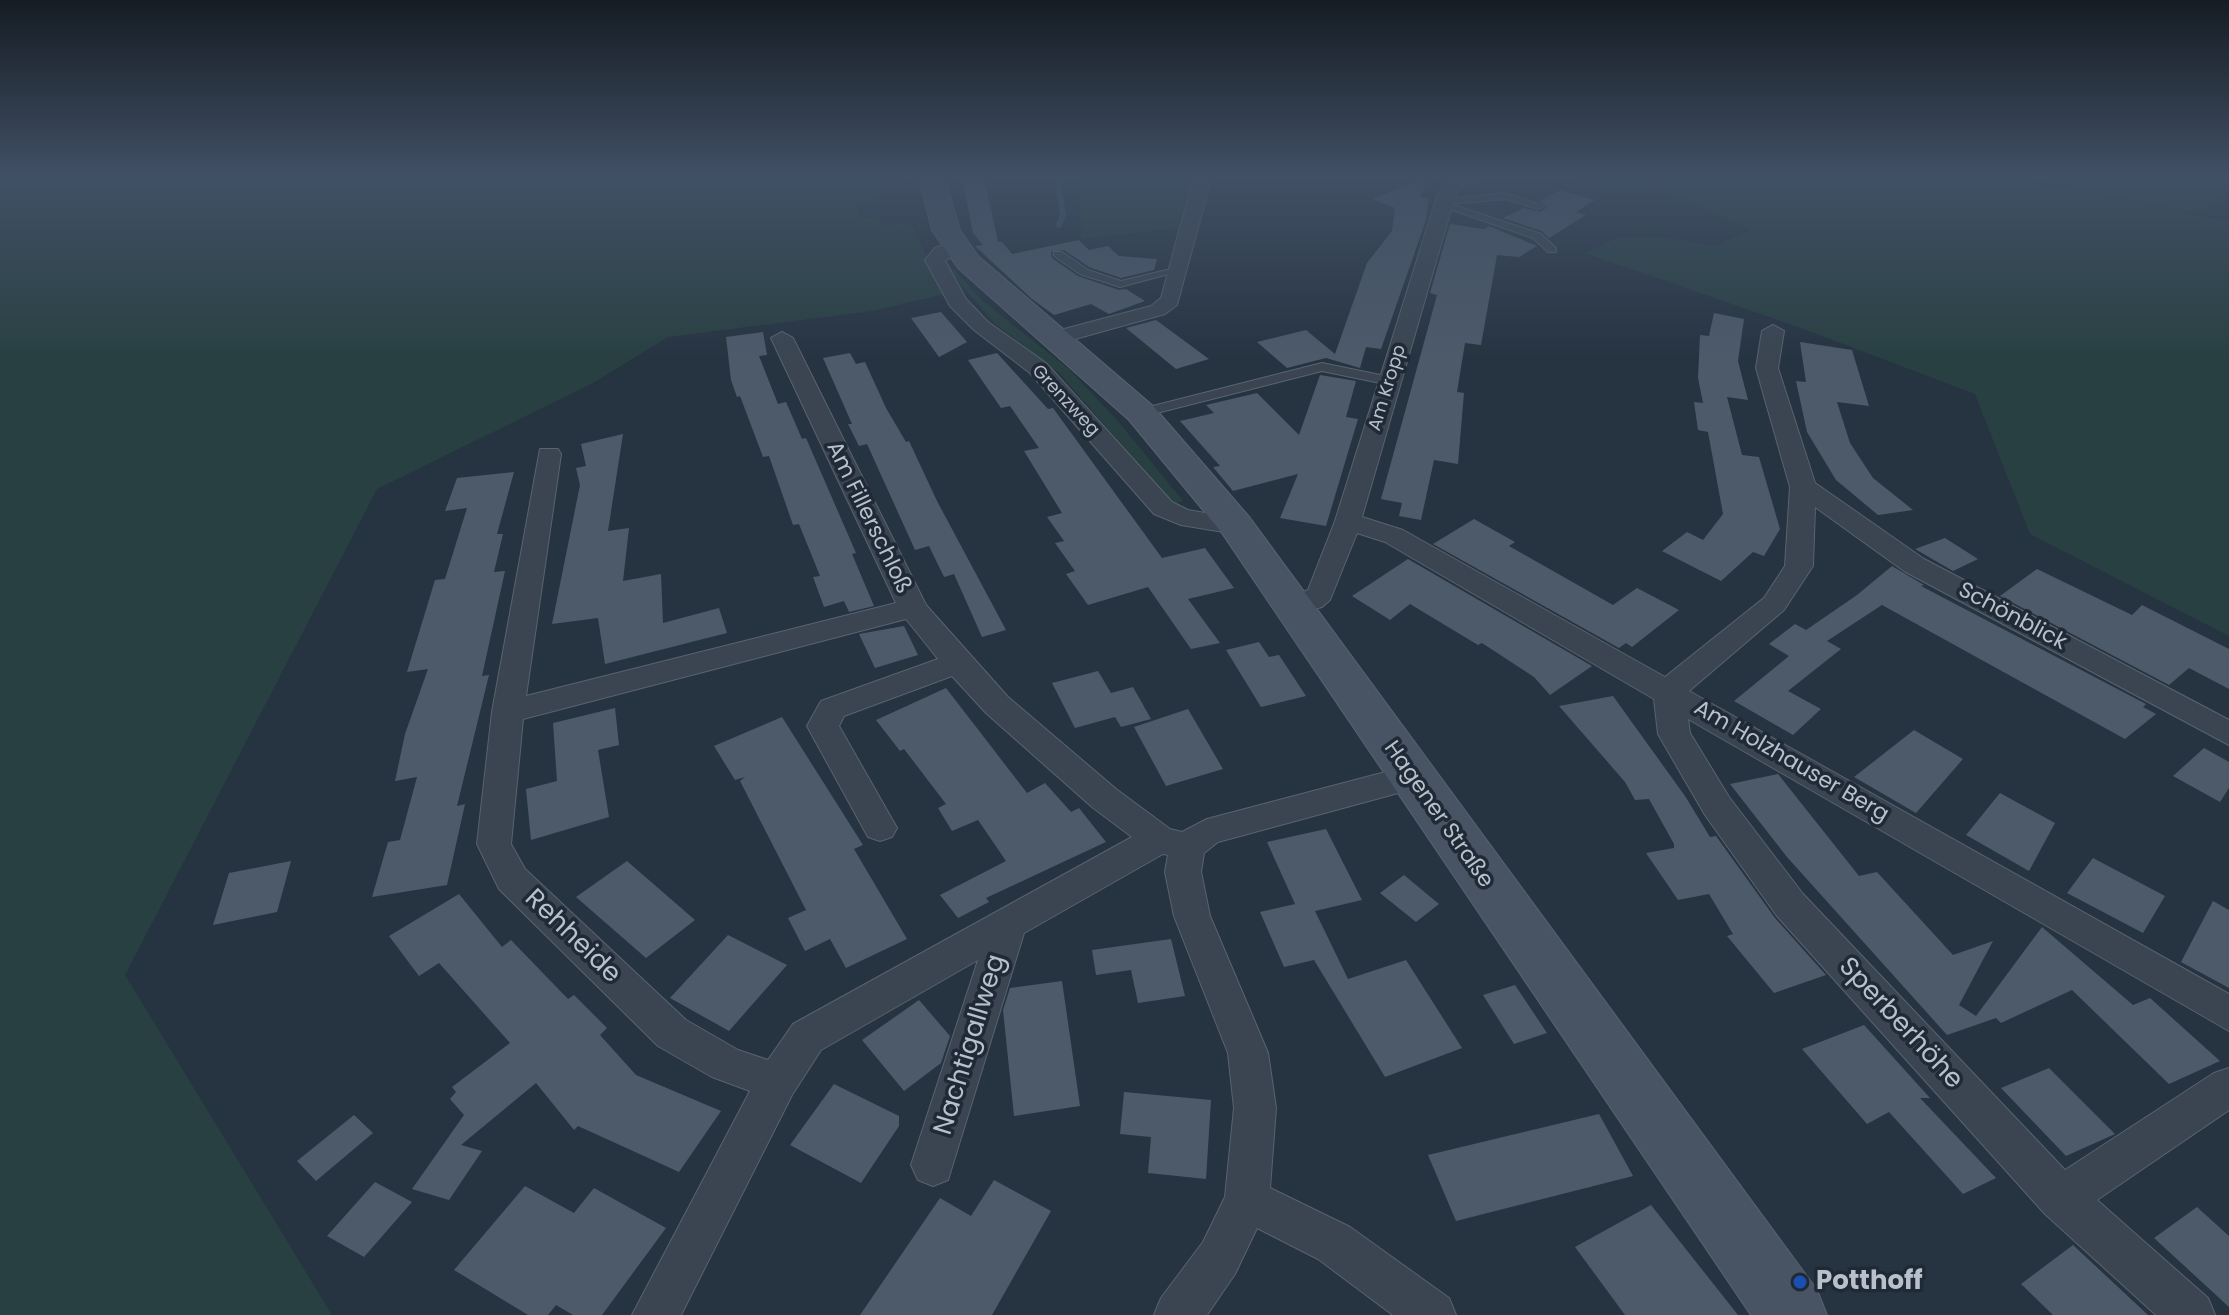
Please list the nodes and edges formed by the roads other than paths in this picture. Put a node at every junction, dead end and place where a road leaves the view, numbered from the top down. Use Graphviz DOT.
graph roads {
  1 [pos="951,237"];
  2 [pos="1187,237"];
  3 [pos="1434,237"];
  4 [pos="1538,237"];
  5 [pos="956,247"];
  6 [pos="1552,250"];
  7 [pos="1058,254"];
  8 [pos="1179,270"];
  9 [pos="1773,331"];
  10 [pos="1057,338"];
  11 [pos="788,350"];
  12 [pos="1390,381"];
  13 [pos="1141,413"];
  14 [pos="549,454"];
  15 [pos="1803,487"];
  16 [pos="1348,521"];
  17 [pos="1236,526"];
  18 [pos="1293,606"];
  19 [pos="913,608"];
  20 [pos="957,663"];
  21 [pos="1669,691"];
  22 [pos="508,712"];
  23 [pos="2229,734"];
  24 [pos="1412,777"];
  25 [pos="880,828"];
  26 [pos="1173,843"];
  27 [pos="1008,925"];
  28 [pos="2229,1014"];
  29 [pos="777,1082"];
  30 [pos="2229,1087"];
  31 [pos="933,1165"];
  32 [pos="2061,1198"];
  33 [pos="1247,1200"];
  34 [pos="656,1315"];
  35 [pos="1178,1315"];
  36 [pos="1432,1315"];
  37 [pos="1792,1315"];
  38 [pos="2191,1315"];
  1 -- 5 [label="main road, Hagener Straße"];
  2 -- 8 [label="street"];
  3 -- 12 [label="street, Am Kropp"];
  4 -- 6 [label="lane"];
  5 -- 10 [label="main road, Hagener Straße"];
  5 -- 17 [label="street, Grenzweg"];
  7 -- 8 [label="lane"];
  8 -- 10 [label="street"];
  9 -- 15 [label="street"];
  10 -- 13 [label="main road, Hagener Straße"];
  11 -- 19 [label="street, Am Fillerschloß"];
  12 -- 13 [label="lane"];
  12 -- 16 [label="street, Am Kropp"];
  13 -- 17 [label="main road, Hagener Straße"];
  14 -- 22 [label="street, Rehheide"];
  15 -- 21 [label="street"];
  15 -- 23 [label="street, Schönblick"];
  16 -- 18 [label="street, Am Kropp"];
  16 -- 21 [label="street, Am Holzhauser Berg"];
  17 -- 18 [label="main road, Hagener Straße"];
  18 -- 24 [label="main road, Hagener Straße"];
  19 -- 20 [label="street, Am Fillerschloß"];
  19 -- 22 [label="street"];
  20 -- 25 [label="street"];
  20 -- 26 [label="street, Am Fillerschloß"];
  21 -- 28 [label="street, Am Holzhauser Berg"];
  21 -- 32 [label="street, Sperberhöhe"];
  22 -- 29 [label="street, Rehheide"];
  24 -- 26 [label="street"];
  24 -- 37 [label="main road, Hagener Straße"];
  26 -- 27 [label="street"];
  26 -- 33 [label="street"];
  27 -- 29 [label="street"];
  27 -- 31 [label="street, Nachtigallweg"];
  29 -- 34 [label="street"];
  30 -- 32 [label="street"];
  32 -- 38 [label="street, Sperberhöhe"];
  33 -- 35 [label="street"];
  33 -- 36 [label="street"];
}
